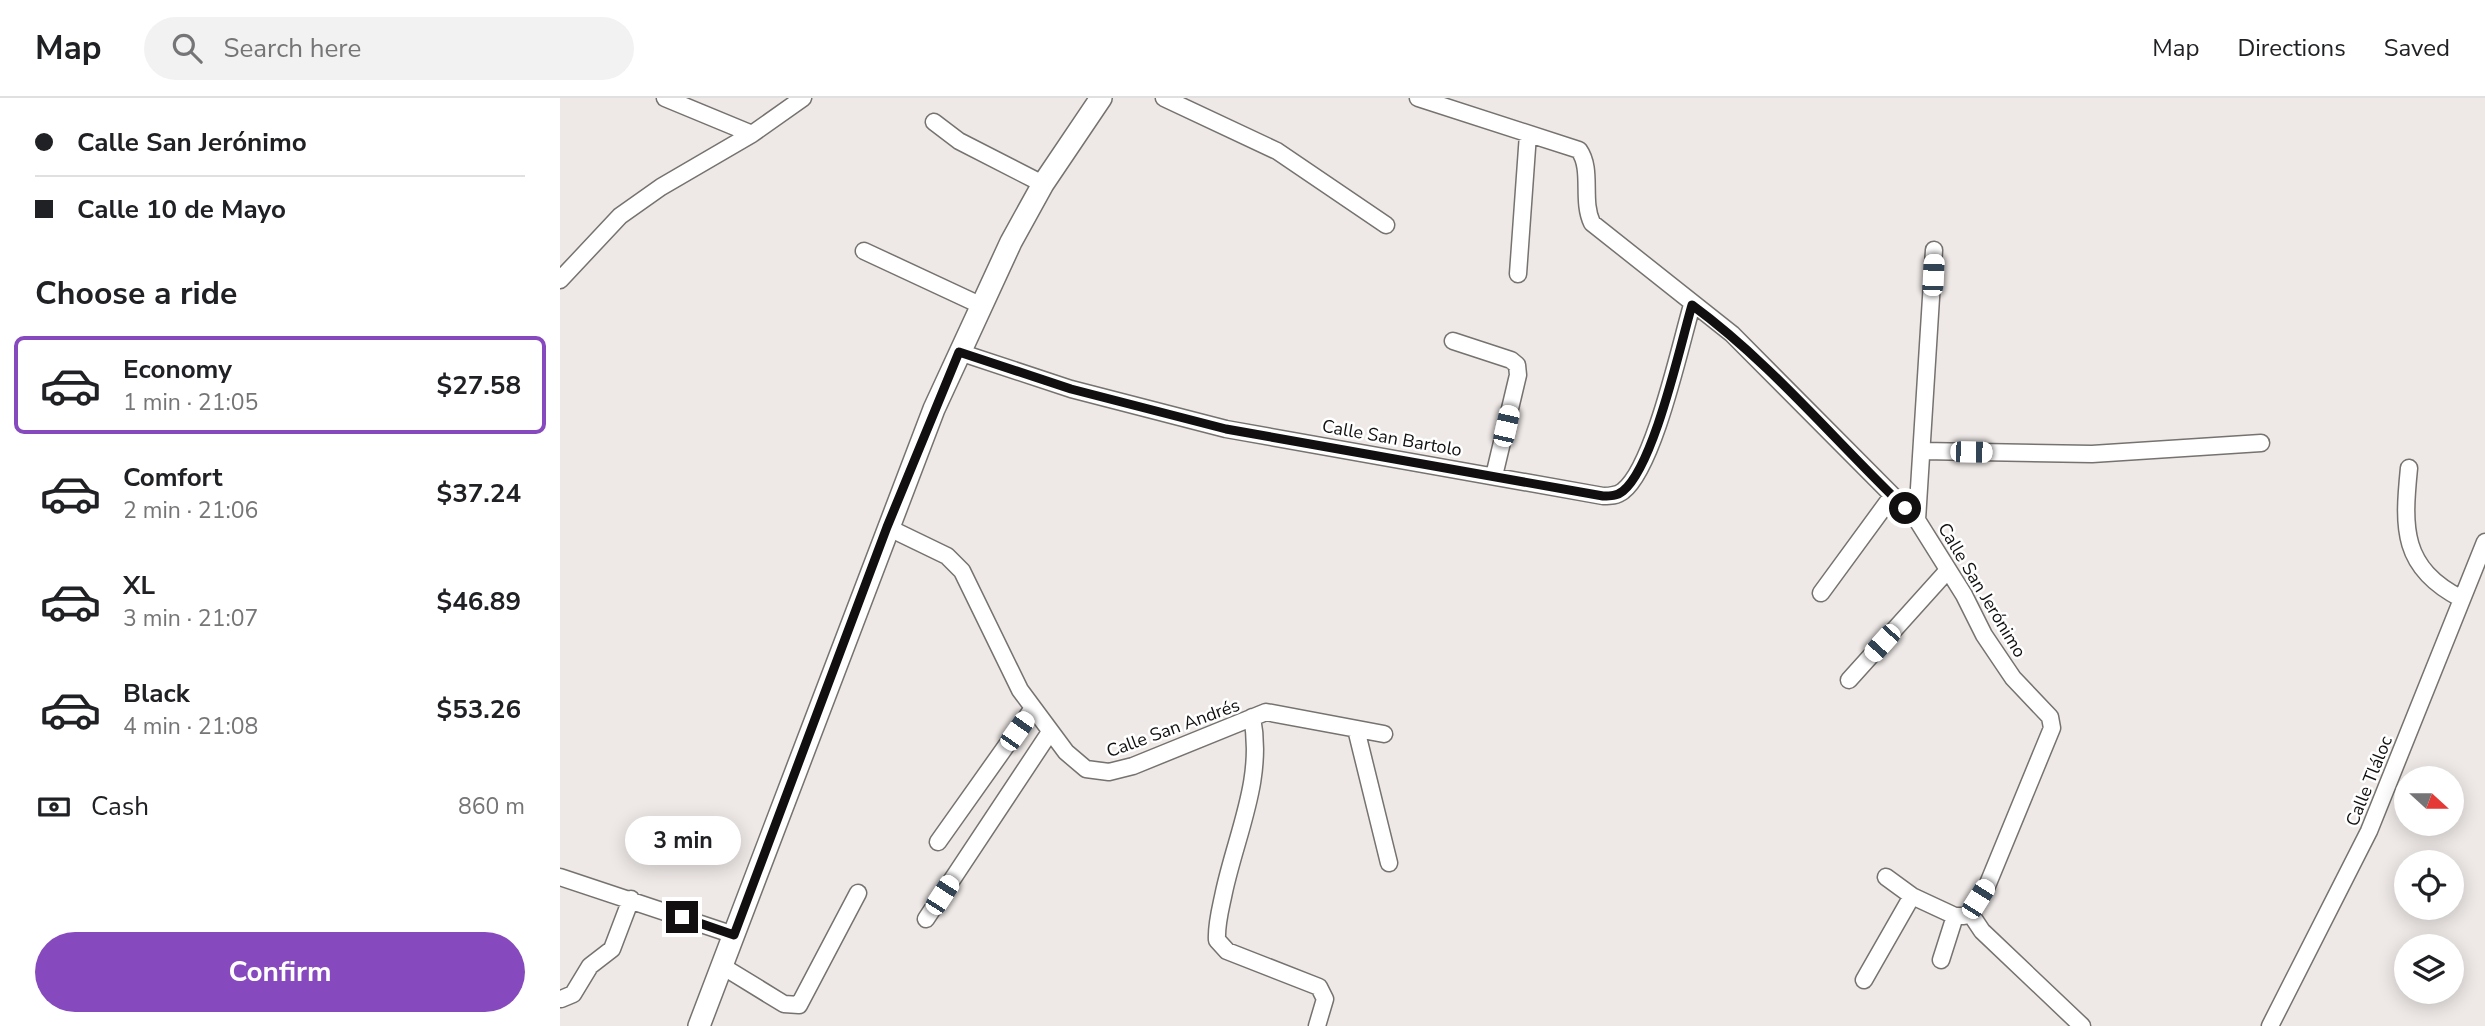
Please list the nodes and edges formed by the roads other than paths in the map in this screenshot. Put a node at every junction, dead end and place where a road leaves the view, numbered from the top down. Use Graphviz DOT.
graph roads {
  1 [pos="665,98"];
  2 [pos="803,98"];
  3 [pos="1101,98"];
  4 [pos="1164,98"];
  5 [pos="1418,98"];
  6 [pos="934,122"];
  7 [pos="752,134"];
  8 [pos="1528,134"];
  9 [pos="1042,184"];
  10 [pos="1386,225"];
  11 [pos="1934,250"];
  12 [pos="864,251"];
  13 [pos="1518,275"];
  14 [pos="560,279"];
  15 [pos="980,305"];
  16 [pos="1692,305"];
  17 [pos="1453,341"];
  18 [pos="959,352"];
  19 [pos="2261,443"];
  20 [pos="1923,451"];
  21 [pos="2409,468"];
  22 [pos="1494,476"];
  23 [pos="1892,496"];
  24 [pos="1917,520"];
  25 [pos="887,527"];
  26 [pos="2485,542"];
  27 [pos="1948,570"];
  28 [pos="1821,593"];
  29 [pos="2462,599"];
  30 [pos="1849,680"];
  31 [pos="1033,708"];
  32 [pos="1252,717"];
  33 [pos="1356,729"];
  34 [pos="1050,732"];
  35 [pos="1384,734"];
  36 [pos="938,842"];
  37 [pos="1390,863"];
  38 [pos="560,877"];
  39 [pos="1886,877"];
  40 [pos="858,893"];
  41 [pos="1912,896"];
  42 [pos="631,899"];
  43 [pos="1962,915"];
  44 [pos="926,919"];
  45 [pos="734,935"];
  46 [pos="1941,960"];
  47 [pos="722,966"];
  48 [pos="1864,980"];
  49 [pos="561,999"];
  50 [pos="699,1026"];
  51 [pos="1317,1026"];
  52 [pos="2082,1026"];
  53 [pos="2270,1026"];
  1 -- 7 [label="street"];
  2 -- 7 [label="street"];
  3 -- 9 [label="street"];
  4 -- 10 [label="street"];
  5 -- 8 [label="street"];
  6 -- 9 [label="street"];
  7 -- 14 [label="street"];
  8 -- 13 [label="street"];
  8 -- 16 [label="street"];
  9 -- 15 [label="street"];
  11 -- 20 [label="street"];
  12 -- 15 [label="street"];
  15 -- 18 [label="street"];
  16 -- 22 [label="street, Calle San Bartolo"];
  16 -- 23 [label="street, Calle San Jerónimo"];
  17 -- 22 [label="street"];
  18 -- 22 [label="street, Calle San Bartolo"];
  18 -- 25 [label="street"];
  19 -- 20 [label="street"];
  20 -- 24 [label="street"];
  21 -- 29 [label="street"];
  23 -- 24 [label="street, Calle San Jerónimo"];
  23 -- 28 [label="street"];
  24 -- 27 [label="street, Calle San Jerónimo"];
  25 -- 31 [label="street, Calle San Andrés"];
  25 -- 45 [label="street"];
  26 -- 29 [label="street, Calle Tláloc"];
  27 -- 30 [label="street"];
  27 -- 43 [label="street, Calle San Jerónimo"];
  29 -- 53 [label="street, Calle Tláloc"];
  31 -- 34 [label="street, Calle San Andrés"];
  31 -- 36 [label="street"];
  32 -- 33 [label="street"];
  32 -- 34 [label="street, Calle San Andrés"];
  32 -- 51 [label="street, Calle San Andrés"];
  33 -- 35 [label="street"];
  33 -- 37 [label="street"];
  34 -- 44 [label="street"];
  38 -- 42 [label="street"];
  39 -- 41 [label="street"];
  40 -- 47 [label="street"];
  41 -- 43 [label="street"];
  41 -- 48 [label="street"];
  42 -- 45 [label="street"];
  42 -- 49 [label="street"];
  43 -- 46 [label="street"];
  43 -- 52 [label="street"];
  45 -- 47 [label="street"];
  47 -- 50 [label="street"];
}
